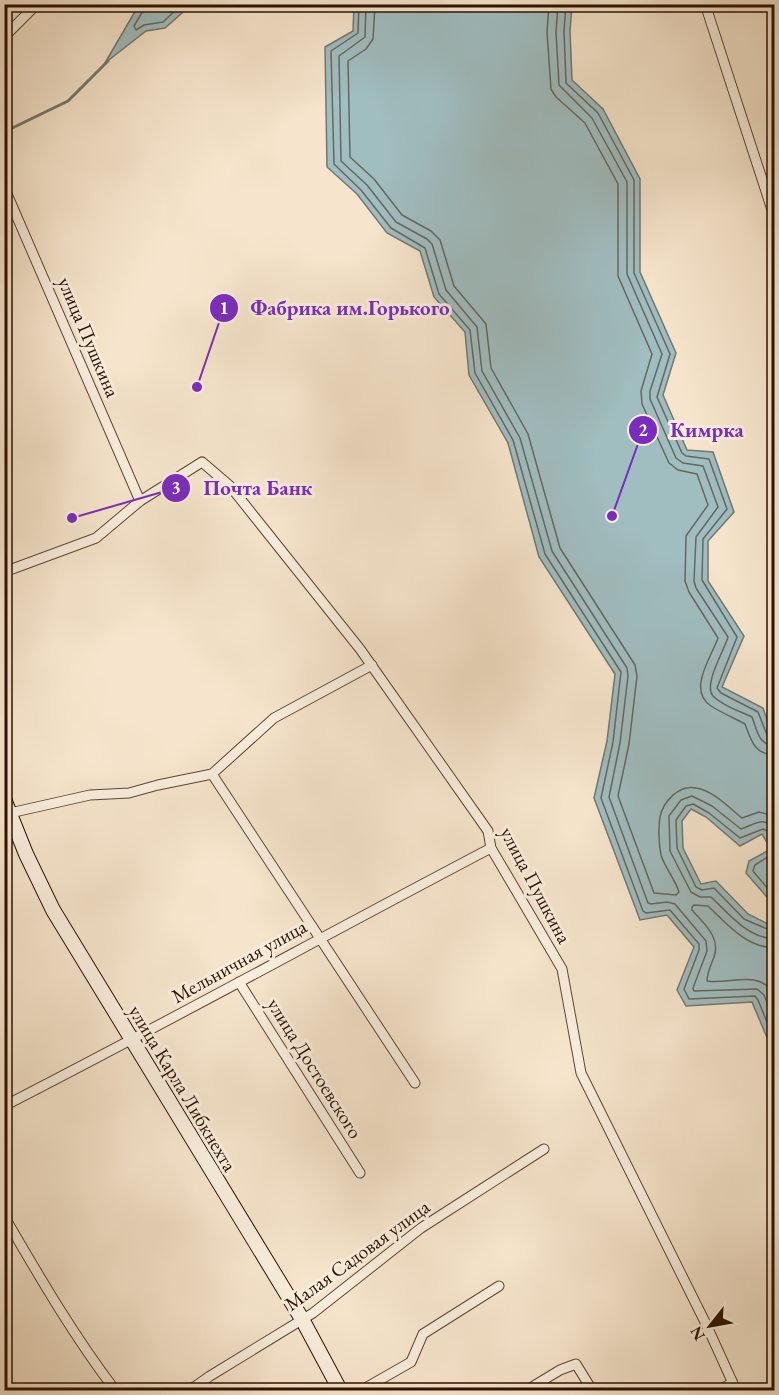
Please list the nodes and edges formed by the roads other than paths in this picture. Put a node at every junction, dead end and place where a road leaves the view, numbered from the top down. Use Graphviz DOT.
graph roads {
  1 [pos="37,4"];
  2 [pos="706,5"];
  3 [pos="4,37"];
  4 [pos="4,187"];
  5 [pos="774,216"];
  6 [pos="140,501"];
  7 [pos="4,572"];
  8 [pos="372,665"];
  9 [pos="212,774"];
  10 [pos="4,799"];
  11 [pos="10,813"];
  12 [pos="491,848"];
  13 [pos="319,938"];
  14 [pos="239,982"];
  15 [pos="131,1041"];
  16 [pos="415,1083"];
  17 [pos="4,1106"];
  18 [pos="544,1149"];
  19 [pos="360,1173"];
  20 [pos="4,1216"];
  21 [pos="499,1286"];
  22 [pos="302,1319"];
  23 [pos="734,1387"];
  24 [pos="115,1390"];
  25 [pos="190,1390"];
  26 [pos="340,1390"];
  27 [pos="362,1390"];
  28 [pos="527,1390"];
  29 [pos="592,1390"];
  30 [pos="719,1390"];
  1 -- 3 [label="street"];
  2 -- 5 [label="street"];
  4 -- 6 [label="street, улица Пушкина"];
  6 -- 7 [label="street"];
  6 -- 8 [label="street, улица Пушкина"];
  8 -- 9 [label="street"];
  8 -- 12 [label="street, улица Пушкина"];
  9 -- 11 [label="street"];
  9 -- 13 [label="street"];
  10 -- 11 [label="street, улица Карла Либкнехта"];
  11 -- 15 [label="street, улица Карла Либкнехта"];
  12 -- 13 [label="street, Мельничная улица"];
  12 -- 23 [label="street, улица Пушкина"];
  13 -- 14 [label="street, Мельничная улица"];
  13 -- 16 [label="street"];
  14 -- 15 [label="street, Мельничная улица"];
  14 -- 19 [label="street, улица Достоевского"];
  15 -- 17 [label="street, Мельничная улица"];
  15 -- 22 [label="street, улица Карла Либкнехта"];
  18 -- 22 [label="street, Малая Садовая улица"];
  20 -- 24 [label="street"];
  21 -- 27 [label="street"];
  22 -- 25 [label="street, Малая Садовая улица"];
  22 -- 26 [label="street, улица Карла Либкнехта"];
  23 -- 30 [label="street"];
  28 -- 29 [label="street"];
}
